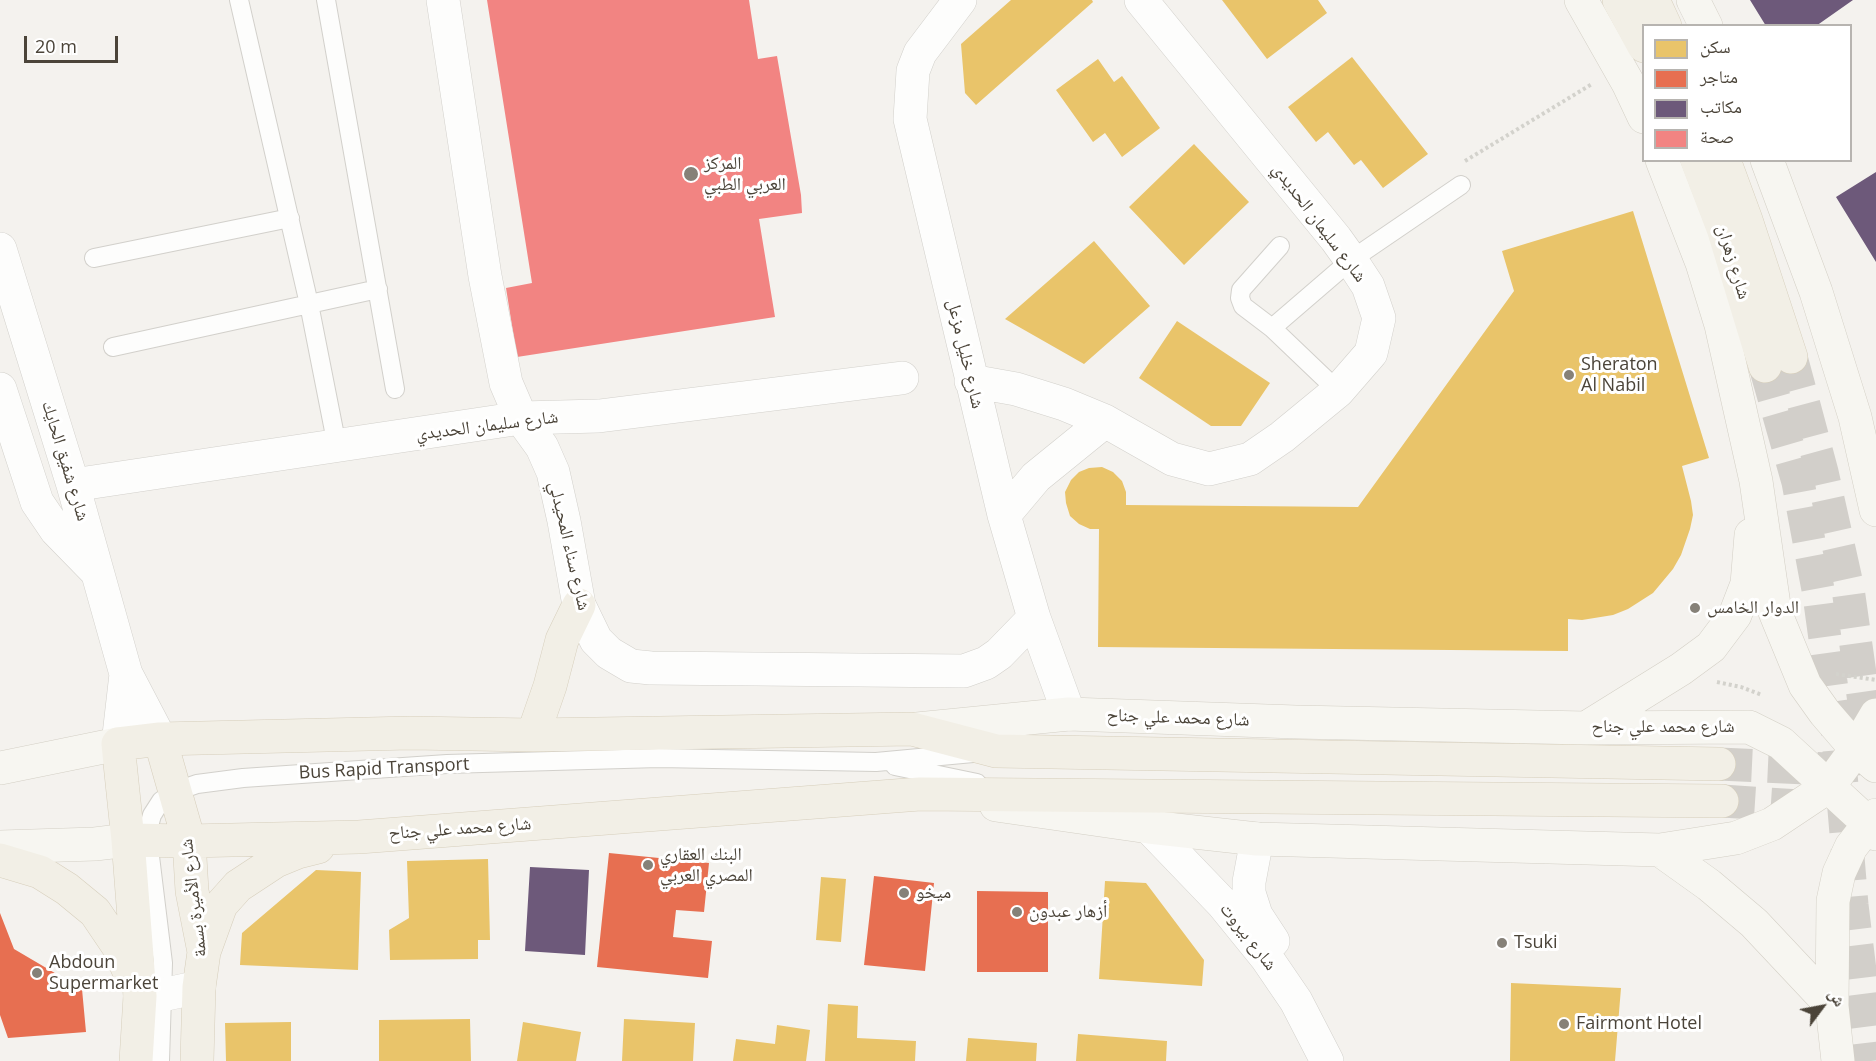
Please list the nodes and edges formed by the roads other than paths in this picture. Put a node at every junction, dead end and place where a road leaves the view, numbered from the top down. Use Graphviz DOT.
graph roads {
  1 [pos="239,0"];
  2 [pos="326,0"];
  3 [pos="443,0"];
  4 [pos="960,0"];
  5 [pos="1141,0"];
  6 [pos="1581,0"];
  7 [pos="1619,0"];
  8 [pos="1653,0"];
  9 [pos="1693,0"];
  10 [pos="1664,24"];
  11 [pos="1705,24"];
  12 [pos="1642,42"];
  13 [pos="1642,113"];
  14 [pos="1663,162"];
  15 [pos="1697,162"];
  16 [pos="1725,162"];
  17 [pos="1768,162"];
  18 [pos="1461,185"];
  19 [pos="290,218"];
  20 [pos="1280,246"];
  21 [pos="0,249"];
  22 [pos="94,258"];
  23 [pos="1351,260"];
  24 [pos="378,290"];
  25 [pos="309,304"];
  26 [pos="1272,328"];
  27 [pos="114,347"];
  28 [pos="902,378"];
  29 [pos="971,381"];
  30 [pos="0,389"];
  31 [pos="395,389"];
  32 [pos="1338,391"];
  33 [pos="1855,417"];
  34 [pos="521,418"];
  35 [pos="1105,421"];
  36 [pos="337,446"];
  37 [pos="1876,458"];
  38 [pos="1756,481"];
  39 [pos="73,485"];
  40 [pos="1876,510"];
  41 [pos="1004,515"];
  42 [pos="99,575"];
  43 [pos="579,605"];
  44 [pos="1034,618"];
  45 [pos="126,674"];
  46 [pos="1069,714"];
  47 [pos="1876,715"];
  48 [pos="1586,728"];
  49 [pos="912,729"];
  50 [pos="533,735"];
  51 [pos="160,739"];
  52 [pos="118,744"];
  53 [pos="996,751"];
  54 [pos="1866,757"];
  55 [pos="876,762"];
  56 [pos="1719,764"];
  57 [pos="0,768"];
  58 [pos="1829,786"];
  59 [pos="174,792"];
  60 [pos="920,794"];
  61 [pos="1038,795"];
  62 [pos="1722,801"];
  63 [pos="1873,824"];
  64 [pos="1149,827"];
  65 [pos="359,837"];
  66 [pos="138,840"];
  67 [pos="1257,840"];
  68 [pos="189,841"];
  69 [pos="0,847"];
  70 [pos="1660,850"];
  71 [pos="0,860"];
  72 [pos="204,952"];
  73 [pos="199,987"];
  74 [pos="151,996"];
  75 [pos="1832,1006"];
  76 [pos="136,1061"];
  77 [pos="160,1061"];
  78 [pos="197,1061"];
  79 [pos="1327,1061"];
  80 [pos="1344,1061"];
  81 [pos="1838,1061"];
  1 -- 19 [label="lane"];
  2 -- 24 [label="lane"];
  3 -- 34 [label="street, شارع سناء المحيدلي"];
  4 -- 29 [label="street, شارع خليل مزعل"];
  5 -- 23 [label="street, شارع سليمان الحديدي"];
  6 -- 13 [label="main road"];
  7 -- 12 [label="main road"];
  8 -- 10 [label="main road"];
  9 -- 11 [label="main road"];
  14 -- 38 [label="main road"];
  15 -- 16 [label="main road, شارع زهران"];
  17 -- 33 [label="main road"];
  18 -- 23 [label="lane"];
  19 -- 22 [label="lane"];
  19 -- 25 [label="lane"];
  20 -- 26 [label="lane"];
  21 -- 39 [label="street, شارع شفيق الحايك"];
  23 -- 26 [label="lane"];
  23 -- 32 [label="street, شارع سليمان الحديدي"];
  24 -- 25 [label="lane"];
  24 -- 31 [label="lane"];
  25 -- 27 [label="lane"];
  25 -- 36 [label="lane"];
  26 -- 32 [label="lane"];
  28 -- 34 [label="street, شارع سليمان الحديدي"];
  29 -- 35 [label="street, شارع سليمان الحديدي"];
  29 -- 41 [label="street, شارع خليل مزعل"];
  30 -- 42 [label="street"];
  32 -- 35 [label="street, شارع سليمان الحديدي"];
  33 -- 37 [label="main road"];
  33 -- 40 [label="main road"];
  34 -- 36 [label="street, شارع سليمان الحديدي"];
  34 -- 43 [label="street, شارع سناء المحيدلي"];
  35 -- 41 [label="street"];
  36 -- 39 [label="street, شارع سليمان الحديدي"];
  38 -- 48 [label="main road"];
  38 -- 54 [label="main road"];
  39 -- 42 [label="street, شارع شفيق الحايك"];
  41 -- 44 [label="street, شارع خليل مزعل"];
  42 -- 45 [label="street, شارع شفيق الحايك"];
  43 -- 44 [label="street, شارع سناء المحيدلي"];
  43 -- 50 [label="main road"];
  44 -- 46 [label="street, شارع خليل مزعل"];
  45 -- 51 [label="street, شارع شفيق الحايك"];
  45 -- 52 [label="street, شارع شفيق الحايك"];
  46 -- 48 [label="main road, شارع محمد علي جناح"];
  46 -- 49 [label="main road, شارع محمد علي جناح"];
  47 -- 54 [label="main road"];
  48 -- 58 [label="main road, شارع محمد علي جناح"];
  49 -- 50 [label="main road, شارع محمد علي جناح"];
  49 -- 53 [label="main road, شارع محمد علي جناح"];
  50 -- 51 [label="main road, شارع محمد علي جناح"];
  51 -- 52 [label="main road, شارع محمد علي جناح"];
  51 -- 59 [label="main road, شارع الأميرة بسمة"];
  52 -- 57 [label="main road, شارع محمد علي جناح"];
  52 -- 66 [label="main road"];
  53 -- 55 [label="lane, Bus Rapid Transport"];
  53 -- 56 [label="main road, شارع محمد علي جناح"];
  54 -- 58 [label="main road"];
  55 -- 59 [label="lane, Bus Rapid Transport"];
  55 -- 61 [label="lane, Bus Rapid Transport"];
  58 -- 63 [label="main road"];
  58 -- 70 [label="main road, شارع محمد علي جناح"];
  59 -- 66 [label="lane, Bus Rapid Transport"];
  59 -- 68 [label="main road, شارع الأميرة بسمة"];
  60 -- 61 [label="main road, شارع محمد علي جناح"];
  60 -- 64 [label="main road, شارع محمد علي جناح"];
  60 -- 65 [label="main road, شارع محمد علي جناح"];
  61 -- 62 [label="main road, شارع محمد علي جناح"];
  63 -- 75 [label="main road"];
  64 -- 67 [label="main road, شارع محمد علي جناح"];
  64 -- 79 [label="street, شارع بيروت"];
  65 -- 68 [label="main road, شارع محمد علي جناح"];
  65 -- 72 [label="main road"];
  66 -- 68 [label="main road, شارع محمد علي جناح"];
  66 -- 69 [label="main road, شارع محمد علي جناح"];
  66 -- 74 [label="main road"];
  67 -- 70 [label="main road, شارع محمد علي جناح"];
  67 -- 80 [label="street, شارع بيروت"];
  68 -- 72 [label="main road, شارع الأميرة بسمة"];
  70 -- 75 [label="main road"];
  71 -- 74 [label="main road"];
  72 -- 73 [label="main road, شارع الأميرة بسمة"];
  73 -- 74 [label="street"];
  73 -- 78 [label="main road, شارع الأميرة بسمة"];
  74 -- 76 [label="main road"];
  74 -- 77 [label="lane"];
  75 -- 81 [label="main road"];
}
